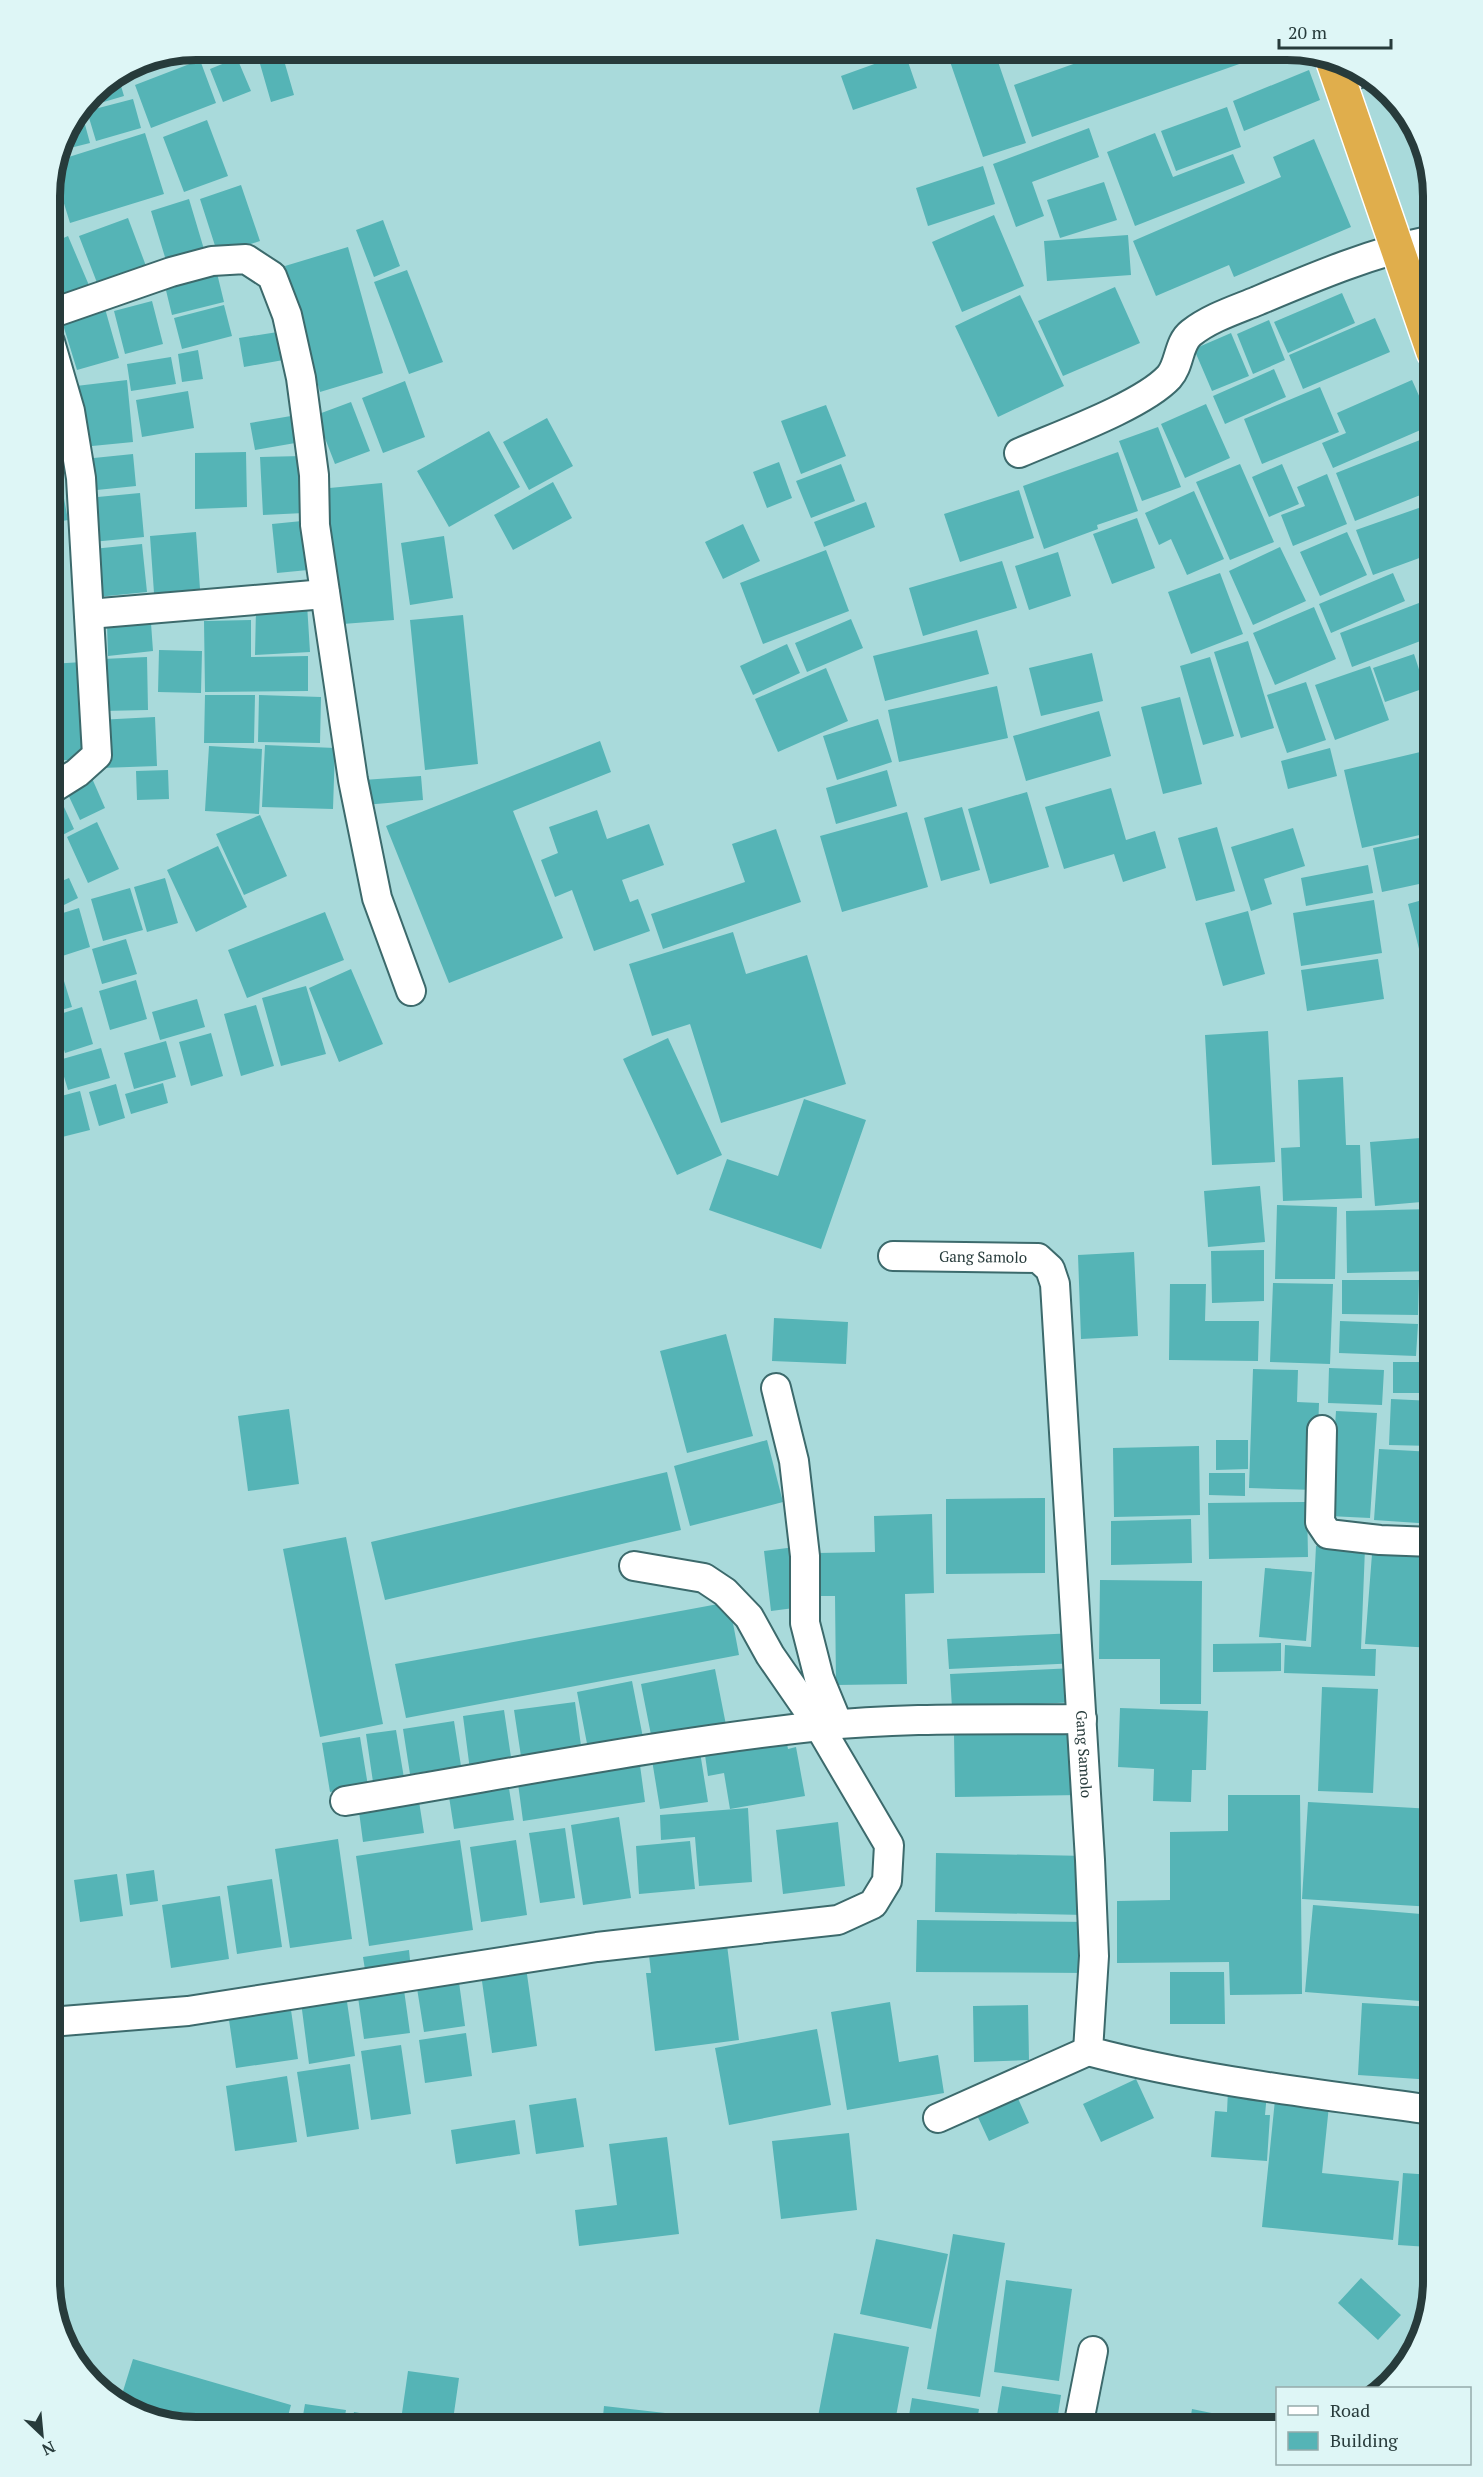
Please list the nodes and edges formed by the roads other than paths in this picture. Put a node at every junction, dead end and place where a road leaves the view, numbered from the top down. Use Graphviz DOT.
graph roads {
  1 [pos="1345,73"];
  2 [pos="1423,242"];
  3 [pos="1398,247"];
  4 [pos="60,311"];
  5 [pos="1423,320"];
  6 [pos="60,376"];
  7 [pos="1019,453"];
  8 [pos="325,594"];
  9 [pos="89,614"];
  10 [pos="60,784"];
  11 [pos="411,991"];
  12 [pos="893,1256"];
  13 [pos="776,1388"];
  14 [pos="1322,1430"];
  15 [pos="1423,1541"];
  16 [pos="634,1566"];
  17 [pos="1083,1719"];
  18 [pos="828,1725"];
  19 [pos="345,1801"];
  20 [pos="60,2021"];
  21 [pos="1088,2051"];
  22 [pos="1423,2108"];
  23 [pos="938,2118"];
  24 [pos="1093,2351"];
  25 [pos="1080,2417"];
  1 -- 3 [label="highway"];
  2 -- 3 [label="street"];
  3 -- 5 [label="highway"];
  3 -- 7 [label="street"];
  4 -- 8 [label="street"];
  6 -- 9 [label="street"];
  8 -- 9 [label="street"];
  8 -- 11 [label="street"];
  9 -- 10 [label="street"];
  12 -- 17 [label="street, Gang Samolo"];
  13 -- 18 [label="street"];
  14 -- 15 [label="street"];
  16 -- 18 [label="street"];
  17 -- 18 [label="street"];
  17 -- 21 [label="street, Gang Samolo"];
  18 -- 19 [label="street"];
  18 -- 20 [label="street"];
  21 -- 22 [label="street"];
  21 -- 23 [label="street"];
  24 -- 25 [label="street"];
}
